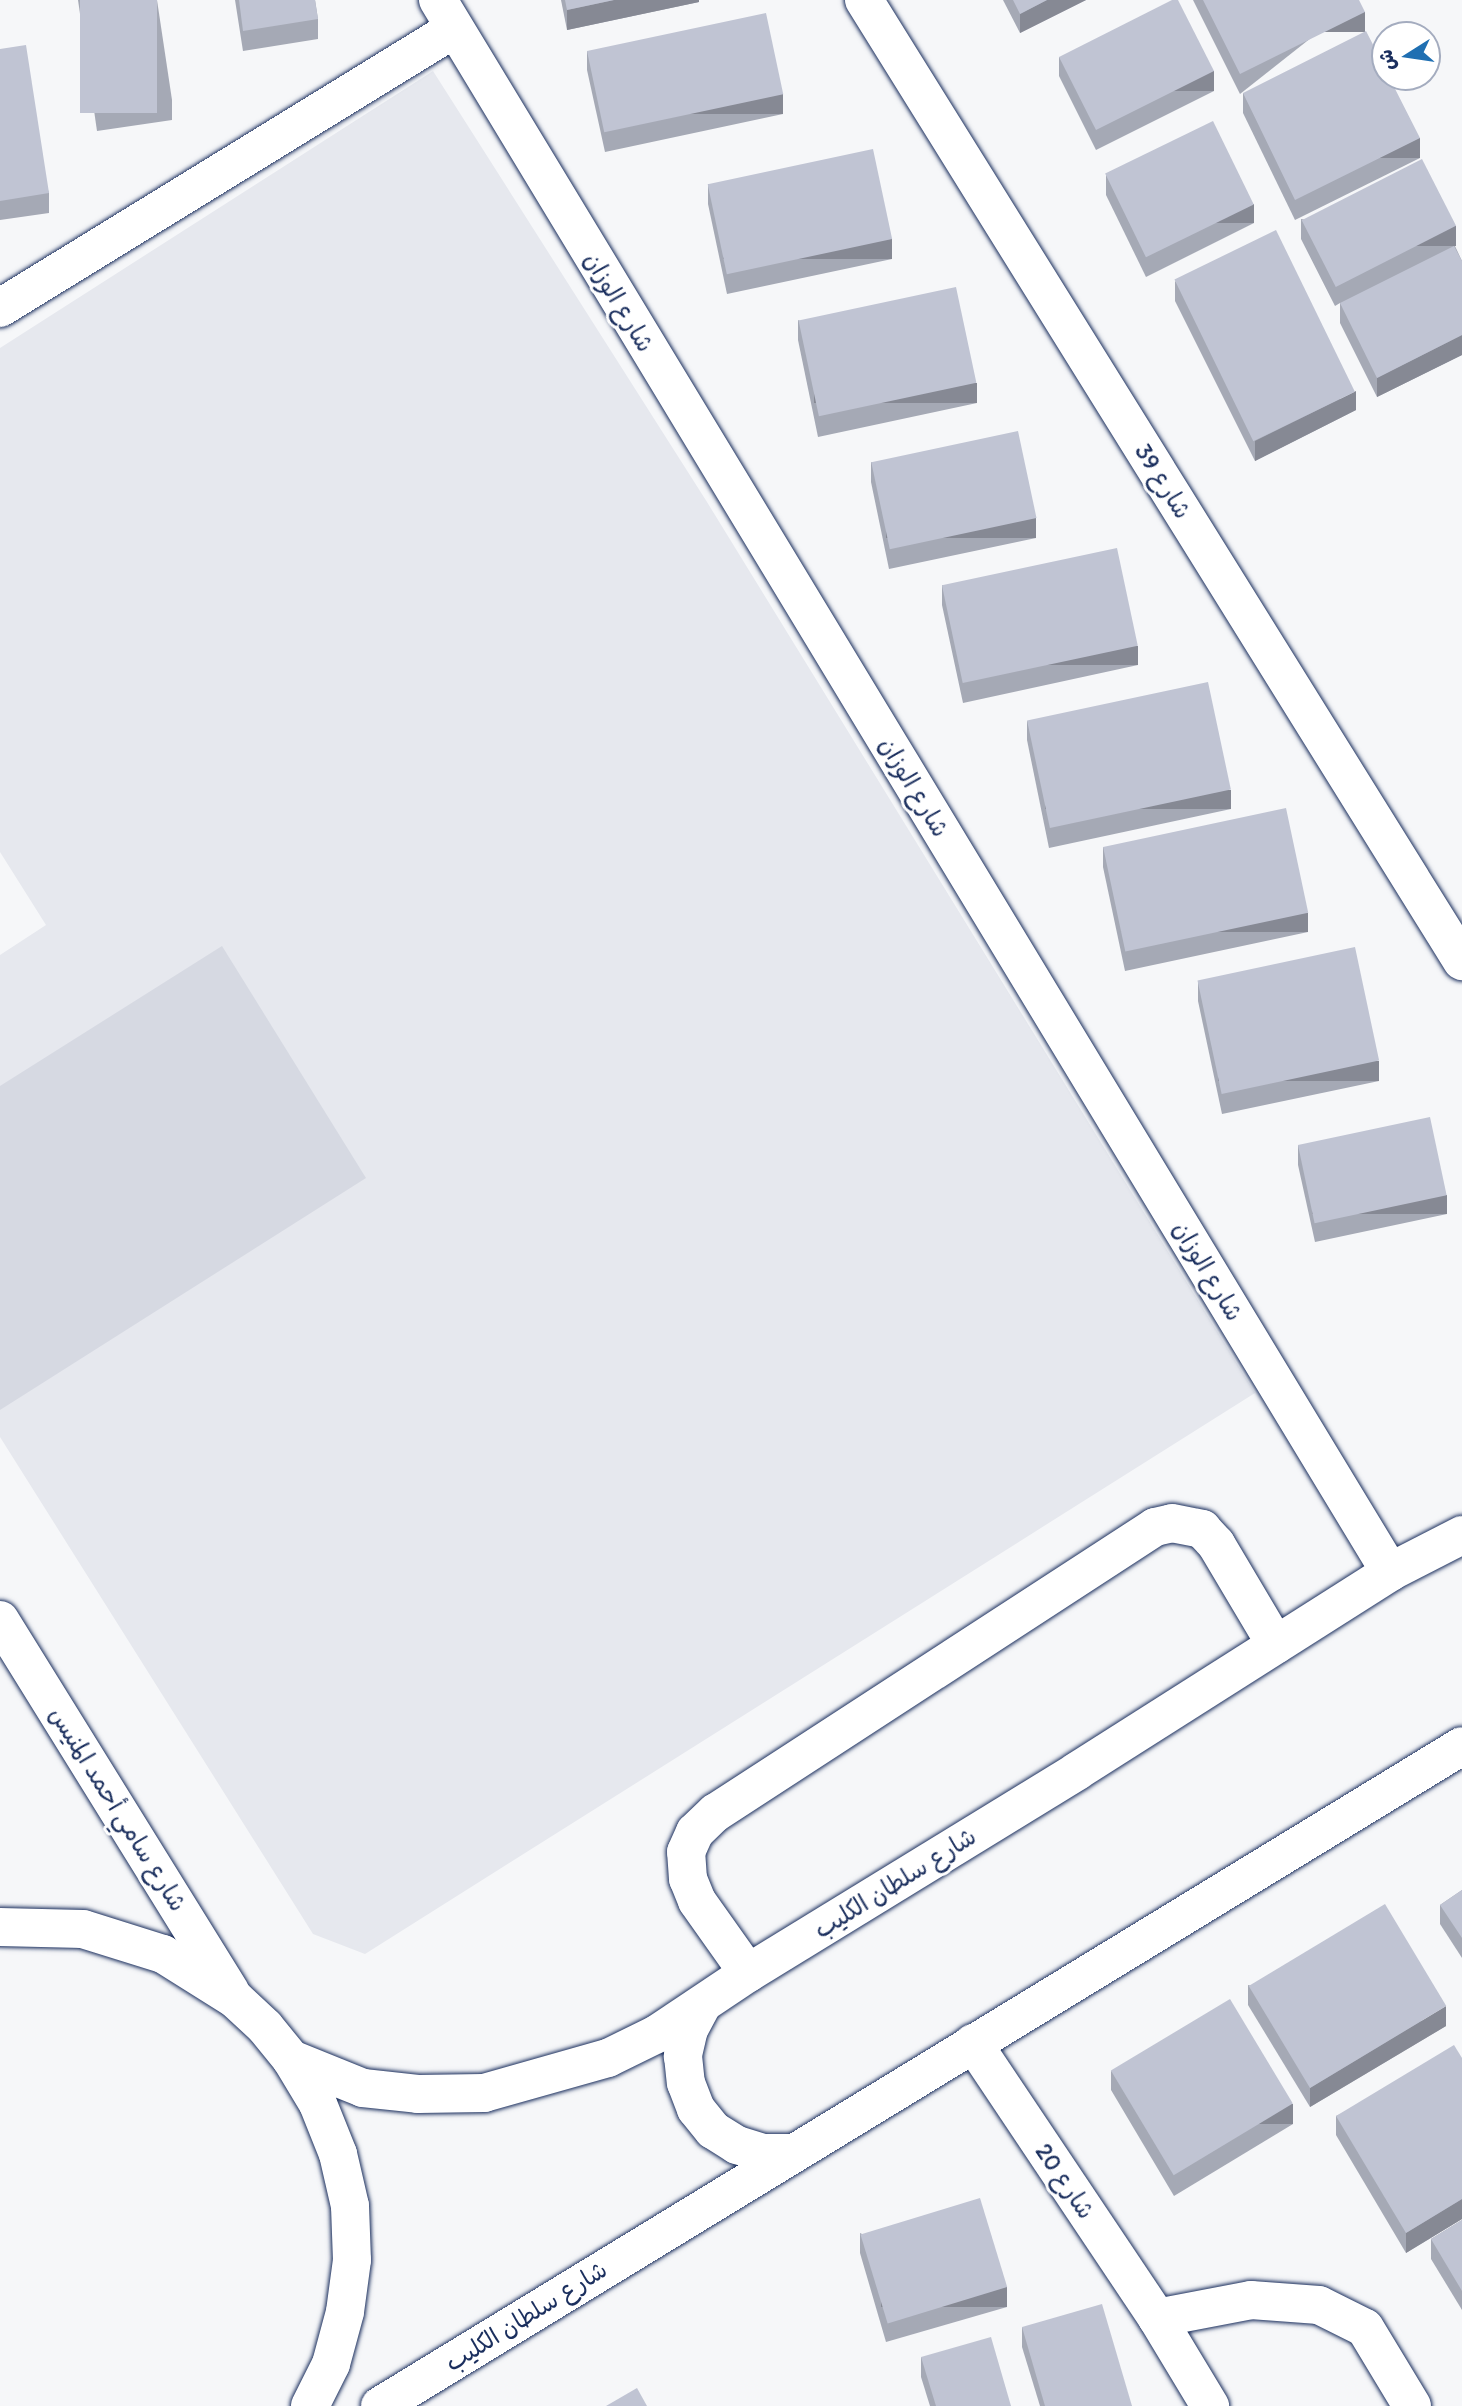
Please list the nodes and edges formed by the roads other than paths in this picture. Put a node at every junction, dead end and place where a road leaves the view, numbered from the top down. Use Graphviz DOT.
graph roads {
  1 [pos="864,0"];
  2 [pos="446,14"];
  3 [pos="0,308"];
  4 [pos="1462,961"];
  5 [pos="1462,1535"];
  6 [pos="1390,1573"];
  7 [pos="0,1620"];
  8 [pos="1276,1645"];
  9 [pos="1462,1746"];
  10 [pos="0,1927"];
  11 [pos="748,1973"];
  12 [pos="235,1999"];
  13 [pos="702,2004"];
  14 [pos="973,2043"];
  15 [pos="291,2059"];
  16 [pos="790,2153"];
  17 [pos="1157,2318"];
  18 [pos="310,2406"];
  19 [pos="380,2406"];
  20 [pos="1210,2406"];
  21 [pos="1412,2406"];
  1 -- 4 [label="street, شارع 39"];
  2 -- 3 [label="street"];
  2 -- 6 [label="street, شارع الوزان"];
  5 -- 6 [label="street, شارع سلطان الكليب"];
  6 -- 8 [label="street, شارع سلطان الكليب"];
  7 -- 12 [label="street, شارع سامي أحمد المنيس"];
  8 -- 11 [label="street, شارع سلطان الكليب"];
  8 -- 11 [label="street"];
  9 -- 14 [label="street, شارع سلطان الكليب"];
  10 -- 12 [label="street"];
  11 -- 13 [label="street, شارع سلطان الكليب"];
  12 -- 15 [label="street"];
  13 -- 15 [label="street, شارع سلطان الكليب"];
  13 -- 16 [label="street"];
  14 -- 16 [label="street, شارع سلطان الكليب"];
  14 -- 17 [label="street, شارع 20"];
  15 -- 18 [label="street"];
  16 -- 19 [label="street, شارع سلطان الكليب"];
  17 -- 20 [label="street, شارع 20"];
  17 -- 21 [label="street"];
}
